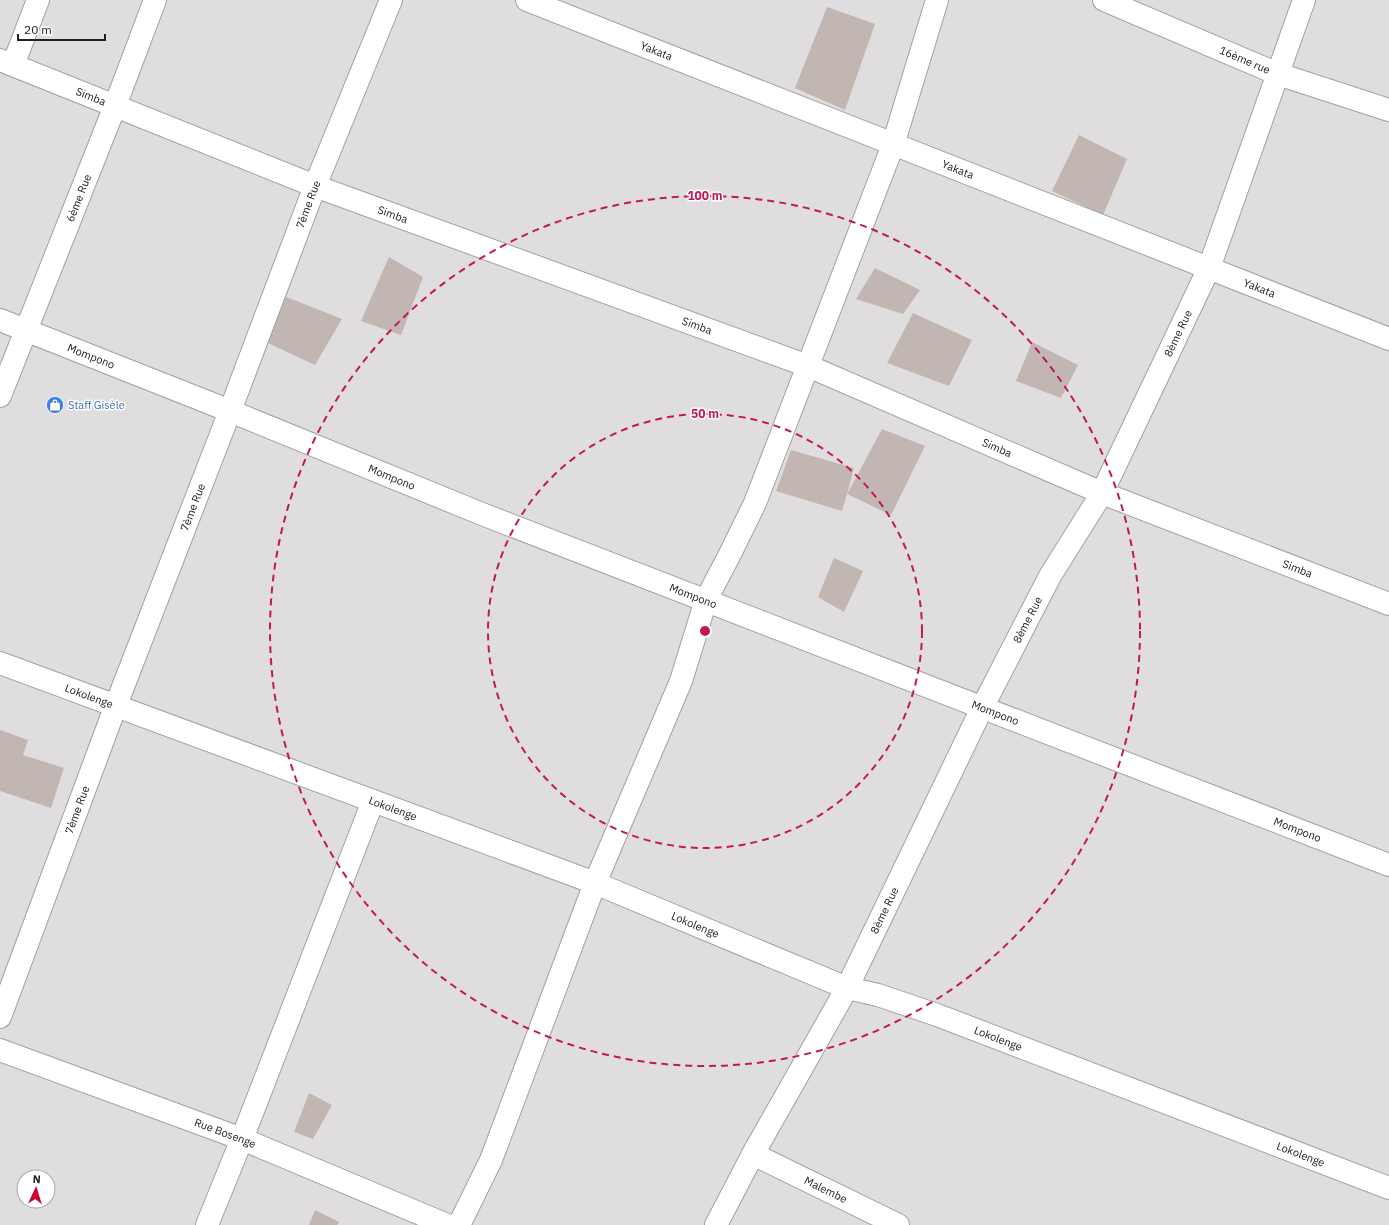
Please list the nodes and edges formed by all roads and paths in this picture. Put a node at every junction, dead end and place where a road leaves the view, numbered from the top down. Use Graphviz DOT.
graph roads {
  1 [pos="38,0"];
  2 [pos="155,0"];
  3 [pos="392,0"];
  4 [pos="527,0"];
  5 [pos="937,0"];
  6 [pos="1104,0"];
  7 [pos="1304,0"];
  8 [pos="7,63"];
  9 [pos="1278,74"];
  10 [pos="115,106"];
  11 [pos="1389,110"];
  12 [pos="893,145"];
  13 [pos="315,186"];
  14 [pos="1209,268"];
  15 [pos="0,320"];
  16 [pos="27,330"];
  17 [pos="1389,340"];
  18 [pos="808,366"];
  19 [pos="0,396"];
  20 [pos="230,411"];
  21 [pos="1102,493"];
  22 [pos="706,600"];
  23 [pos="1389,604"];
  24 [pos="0,663"];
  25 [pos="116,705"];
  26 [pos="982,708"];
  27 [pos="372,801"];
  28 [pos="1389,864"];
  29 [pos="595,883"];
  30 [pos="847,988"];
  31 [pos="0,1017"];
  32 [pos="0,1050"];
  33 [pos="242,1139"];
  34 [pos="753,1154"];
  35 [pos="1389,1188"];
  36 [pos="207,1225"];
  37 [pos="448,1225"];
  38 [pos="459,1225"];
  39 [pos="716,1225"];
  40 [pos="898,1225"];
  1 -- 8 [label="street"];
  2 -- 10 [label="street, 6ème Rue"];
  3 -- 13 [label="street, 7ème Rue"];
  4 -- 12 [label="street, Yakata"];
  5 -- 12 [label="street"];
  6 -- 9 [label="street, 16ème rue"];
  7 -- 9 [label="street, 8ème Rue"];
  8 -- 10 [label="street, Simba"];
  9 -- 11 [label="street, 16ème rue"];
  9 -- 14 [label="street, 8ème Rue"];
  10 -- 13 [label="street, Simba"];
  10 -- 16 [label="street, 6ème Rue"];
  12 -- 14 [label="street, Yakata"];
  12 -- 18 [label="street"];
  13 -- 18 [label="street, Simba"];
  13 -- 20 [label="street, 7ème Rue"];
  14 -- 17 [label="street, Yakata"];
  14 -- 21 [label="street, 8ème Rue"];
  15 -- 16 [label="street, Mompono"];
  16 -- 19 [label="street, 6ème Rue"];
  16 -- 20 [label="street, Mompono"];
  18 -- 21 [label="street, Simba"];
  18 -- 22 [label="street"];
  20 -- 22 [label="street, Mompono"];
  20 -- 25 [label="street, 7ème Rue"];
  21 -- 23 [label="street, Simba"];
  21 -- 26 [label="street, 8ème Rue"];
  22 -- 26 [label="street, Mompono"];
  22 -- 29 [label="street"];
  24 -- 25 [label="street, Lokolenge"];
  25 -- 27 [label="street, Lokolenge"];
  25 -- 31 [label="street, 7ème Rue"];
  26 -- 28 [label="street, Mompono"];
  26 -- 30 [label="street, 8ème Rue"];
  27 -- 29 [label="street, Lokolenge"];
  27 -- 33 [label="street"];
  29 -- 30 [label="street, Lokolenge"];
  29 -- 38 [label="street"];
  30 -- 34 [label="street, 8ème Rue"];
  30 -- 35 [label="street, Lokolenge"];
  32 -- 33 [label="street, Rue Bosenge"];
  33 -- 36 [label="street"];
  33 -- 37 [label="street, Rue Bosenge"];
  34 -- 39 [label="street, 8ème Rue"];
  34 -- 40 [label="street, Malembe"];
}
